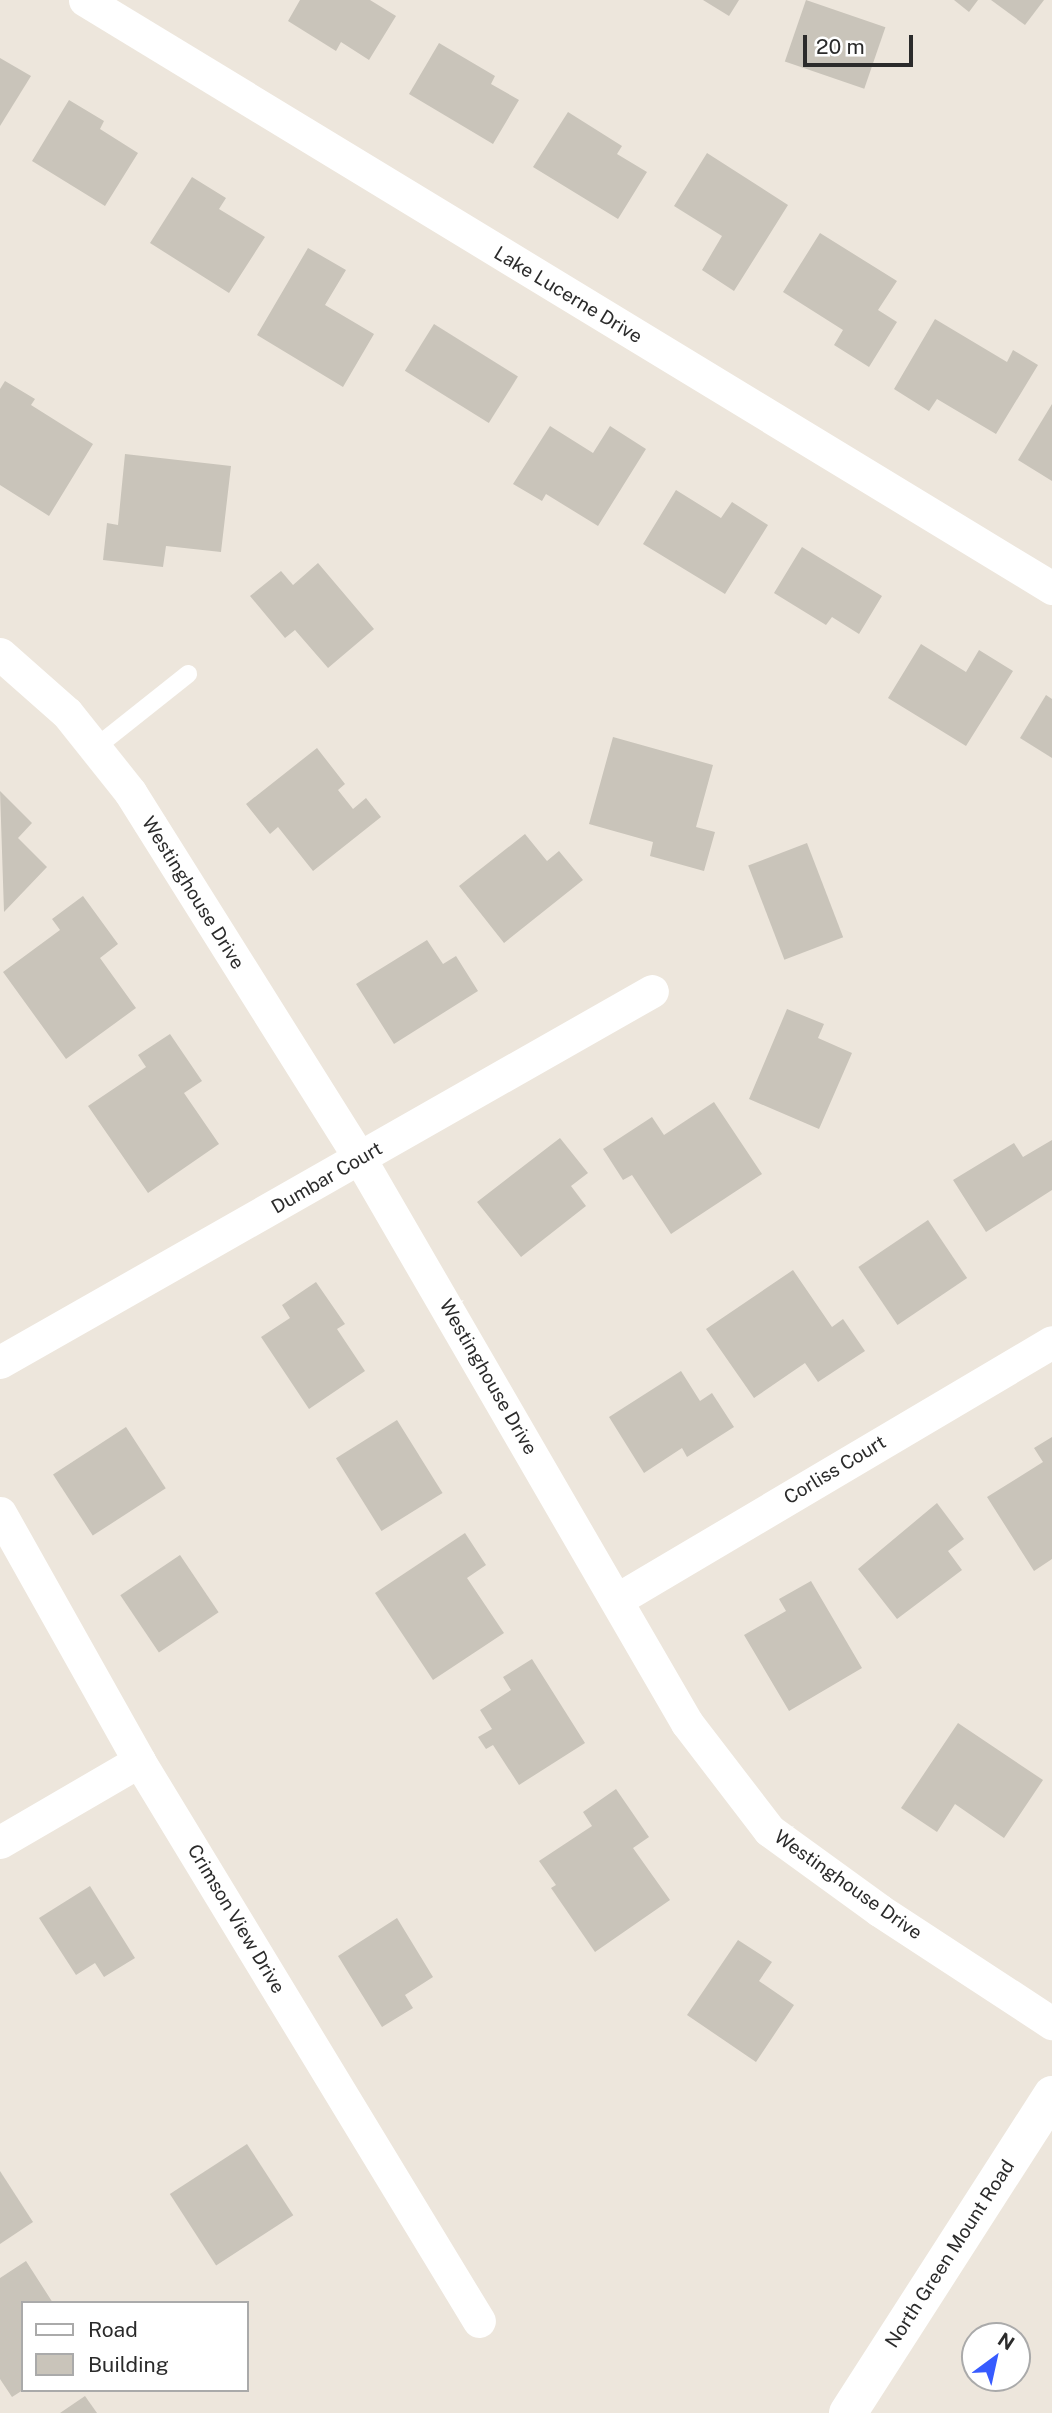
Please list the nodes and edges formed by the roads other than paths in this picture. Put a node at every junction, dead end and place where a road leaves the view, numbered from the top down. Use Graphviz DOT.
graph roads {
  1 [pos="85,0"];
  2 [pos="1052,588"];
  3 [pos="0,654"];
  4 [pos="188,674"];
  5 [pos="95,748"];
  6 [pos="652,991"];
  7 [pos="360,1159"];
  8 [pos="1052,1342"];
  9 [pos="0,1362"];
  10 [pos="0,1513"];
  11 [pos="618,1599"];
  12 [pos="139,1760"];
  13 [pos="0,1842"];
  14 [pos="1052,2023"];
  15 [pos="1052,2095"];
  16 [pos="479,2321"];
  17 [pos="848,2413"];
  1 -- 2 [label="street, Lake Lucerne Drive"];
  3 -- 5 [label="street, Westinghouse Drive"];
  4 -- 5 [label="lane"];
  5 -- 7 [label="street, Westinghouse Drive"];
  6 -- 7 [label="street, Dumbar Court"];
  7 -- 9 [label="street, Dumbar Court"];
  7 -- 11 [label="street, Westinghouse Drive"];
  8 -- 11 [label="street, Corliss Court"];
  10 -- 12 [label="street, Crimson View Drive"];
  11 -- 14 [label="street, Westinghouse Drive"];
  12 -- 13 [label="street"];
  12 -- 16 [label="street, Crimson View Drive"];
  15 -- 17 [label="street, North Green Mount Road"];
}
